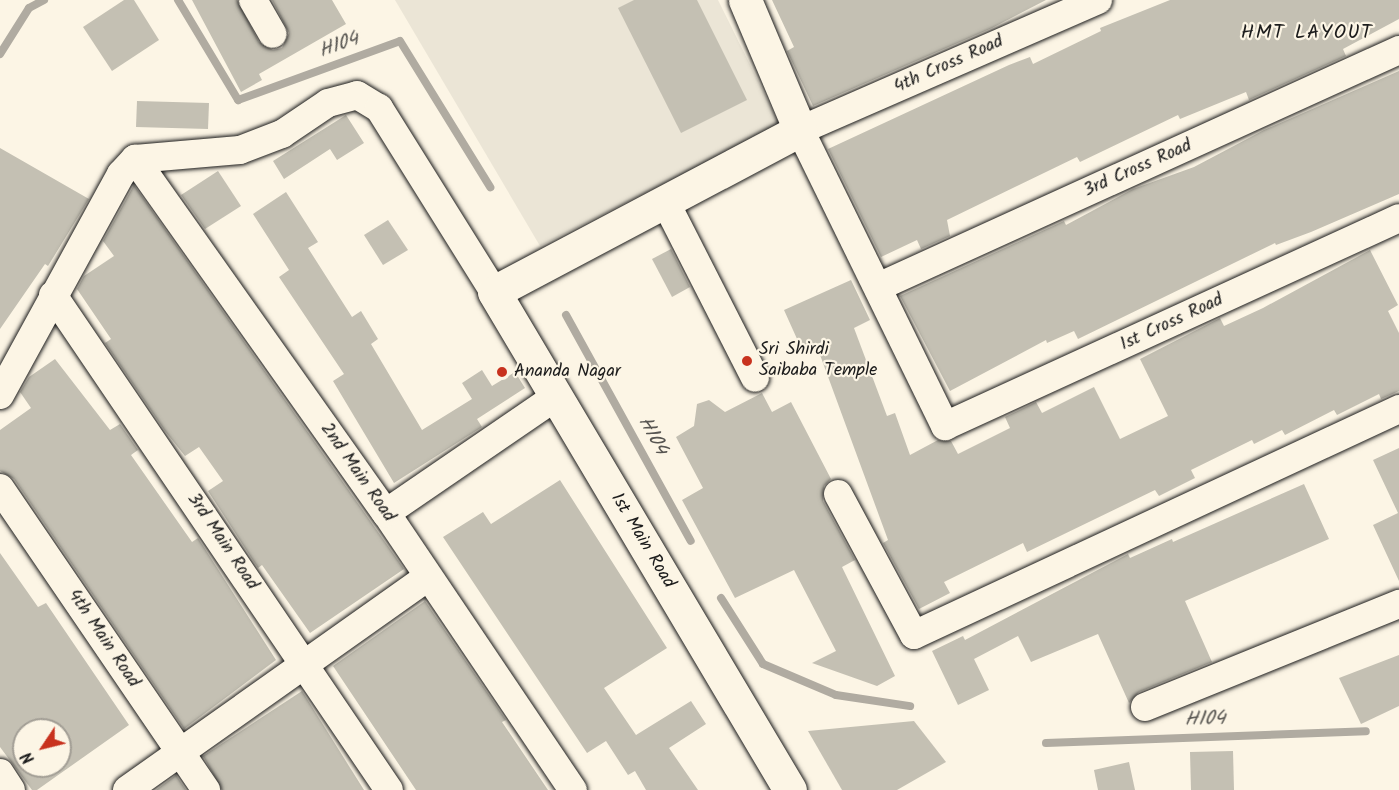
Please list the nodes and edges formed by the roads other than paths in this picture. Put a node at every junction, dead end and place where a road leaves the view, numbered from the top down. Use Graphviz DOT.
graph roads {
  1 [pos="254,0"];
  2 [pos="745,0"];
  3 [pos="1098,0"];
  4 [pos="273,34"];
  5 [pos="1399,50"];
  6 [pos="800,130"];
  7 [pos="135,159"];
  8 [pos="666,203"];
  9 [pos="1394,229"];
  10 [pos="878,287"];
  11 [pos="494,292"];
  12 [pos="53,295"];
  13 [pos="755,378"];
  14 [pos="0,395"];
  15 [pos="556,396"];
  16 [pos="1399,409"];
  17 [pos="0,488"];
  18 [pos="838,494"];
  19 [pos="386,513"];
  20 [pos="428,577"];
  21 [pos="1399,604"];
  22 [pos="306,666"];
  23 [pos="1144,708"];
  24 [pos="181,752"];
  25 [pos="0,773"];
  26 [pos="11,790"];
  27 [pos="127,790"];
  28 [pos="206,790"];
  29 [pos="389,790"];
  30 [pos="573,790"];
  31 [pos="790,790"];
  1 -- 4 [label="street"];
  2 -- 6 [label="street"];
  3 -- 6 [label="street, 4th Cross Road"];
  5 -- 10 [label="street, 3rd Cross Road"];
  6 -- 8 [label="street"];
  6 -- 10 [label="street"];
  7 -- 11 [label="street"];
  7 -- 12 [label="street"];
  7 -- 19 [label="street, 2nd Main Road"];
  8 -- 11 [label="street"];
  8 -- 13 [label="street"];
  9 -- 10 [label="street, 1st Cross Road"];
  11 -- 15 [label="street, 1st Main Road"];
  12 -- 14 [label="street"];
  12 -- 22 [label="street, 3rd Main Road"];
  15 -- 19 [label="street"];
  15 -- 31 [label="street, 1st Main Road"];
  16 -- 18 [label="street"];
  17 -- 24 [label="street, 4th Main Road"];
  19 -- 20 [label="street, 2nd Main Road"];
  20 -- 22 [label="street"];
  20 -- 30 [label="street, 2nd Main Road"];
  21 -- 23 [label="street"];
  22 -- 24 [label="street"];
  22 -- 29 [label="street, 3rd Main Road"];
  24 -- 27 [label="street"];
  24 -- 28 [label="street, 4th Main Road"];
  25 -- 26 [label="street"];
}
